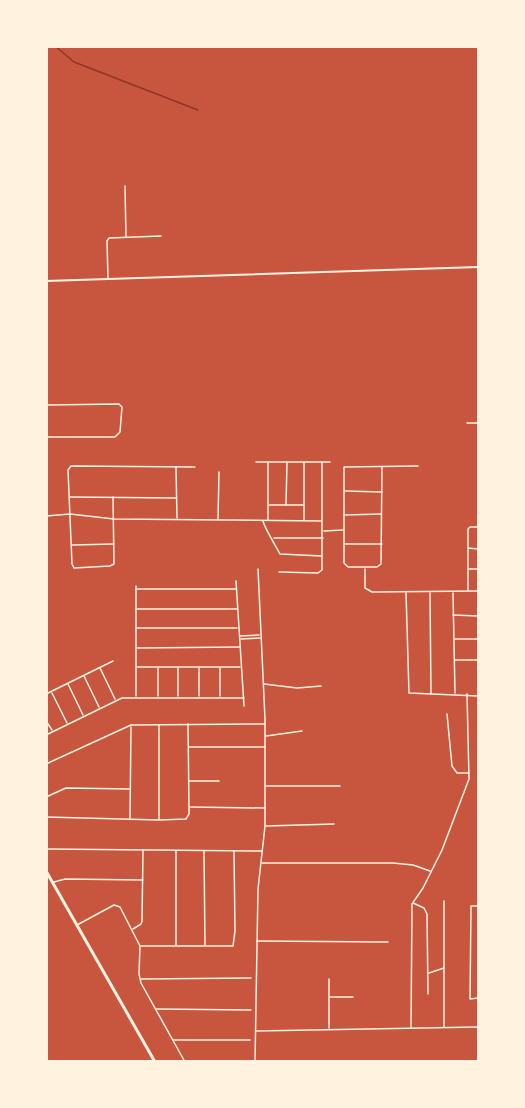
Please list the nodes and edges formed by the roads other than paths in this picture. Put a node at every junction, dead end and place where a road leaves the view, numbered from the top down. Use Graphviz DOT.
graph roads {
  1 [pos="125,186"];
  2 [pos="161,236"];
  3 [pos="126,238"];
  4 [pos="478,267"];
  5 [pos="108,279"];
  6 [pos="46,281"];
  7 [pos="46,405"];
  8 [pos="467,423"];
  9 [pos="478,423"];
  10 [pos="46,437"];
  11 [pos="256,462"];
  12 [pos="268,462"];
  13 [pos="287,462"];
  14 [pos="304,462"];
  15 [pos="322,462"];
  16 [pos="330,462"];
  17 [pos="418,466"];
  18 [pos="176,467"];
  19 [pos="195,467"];
  20 [pos="382,467"];
  21 [pos="219,472"];
  22 [pos="344,491"];
  23 [pos="382,492"];
  24 [pos="69,497"];
  25 [pos="113,498"];
  26 [pos="176,498"];
  27 [pos="268,505"];
  28 [pos="286,505"];
  29 [pos="304,505"];
  30 [pos="70,514"];
  31 [pos="382,514"];
  32 [pos="344,515"];
  33 [pos="46,516"];
  34 [pos="114,519"];
  35 [pos="177,519"];
  36 [pos="218,519"];
  37 [pos="263,521"];
  38 [pos="268,521"];
  39 [pos="304,521"];
  40 [pos="322,521"];
  41 [pos="478,527"];
  42 [pos="344,530"];
  43 [pos="322,531"];
  44 [pos="273,538"];
  45 [pos="322,538"];
  46 [pos="114,544"];
  47 [pos="344,544"];
  48 [pos="382,544"];
  49 [pos="71,545"];
  50 [pos="468,548"];
  51 [pos="478,549"];
  52 [pos="323,556"];
  53 [pos="365,568"];
  54 [pos="258,569"];
  55 [pos="468,569"];
  56 [pos="478,569"];
  57 [pos="279,572"];
  58 [pos="236,581"];
  59 [pos="136,586"];
  60 [pos="136,589"];
  61 [pos="237,589"];
  62 [pos="468,591"];
  63 [pos="478,591"];
  64 [pos="430,592"];
  65 [pos="453,592"];
  66 [pos="406,593"];
  67 [pos="136,609"];
  68 [pos="238,609"];
  69 [pos="453,615"];
  70 [pos="478,616"];
  71 [pos="136,628"];
  72 [pos="239,628"];
  73 [pos="260,637"];
  74 [pos="240,638"];
  75 [pos="453,639"];
  76 [pos="478,639"];
  77 [pos="240,647"];
  78 [pos="136,648"];
  79 [pos="454,660"];
  80 [pos="478,660"];
  81 [pos="113,661"];
  82 [pos="136,667"];
  83 [pos="158,667"];
  84 [pos="178,667"];
  85 [pos="199,667"];
  86 [pos="220,667"];
  87 [pos="242,667"];
  88 [pos="99,668"];
  89 [pos="84,675"];
  90 [pos="68,683"];
  91 [pos="263,684"];
  92 [pos="321,686"];
  93 [pos="52,691"];
  94 [pos="46,694"];
  95 [pos="431,694"];
  96 [pos="455,694"];
  97 [pos="467,694"];
  98 [pos="478,696"];
  99 [pos="136,698"];
  100 [pos="158,698"];
  101 [pos="178,698"];
  102 [pos="199,698"];
  103 [pos="220,698"];
  104 [pos="244,698"];
  105 [pos="116,700"];
  106 [pos="244,706"];
  107 [pos="100,708"];
  108 [pos="447,714"];
  109 [pos="84,717"];
  110 [pos="46,721"];
  111 [pos="68,724"];
  112 [pos="159,724"];
  113 [pos="188,724"];
  114 [pos="265,724"];
  115 [pos="130,725"];
  116 [pos="302,731"];
  117 [pos="52,732"];
  118 [pos="46,735"];
  119 [pos="265,736"];
  120 [pos="188,747"];
  121 [pos="265,747"];
  122 [pos="46,764"];
  123 [pos="470,773"];
  124 [pos="189,781"];
  125 [pos="219,781"];
  126 [pos="265,786"];
  127 [pos="340,786"];
  128 [pos="129,789"];
  129 [pos="46,797"];
  130 [pos="189,807"];
  131 [pos="265,808"];
  132 [pos="46,817"];
  133 [pos="130,819"];
  134 [pos="159,820"];
  135 [pos="334,824"];
  136 [pos="265,826"];
  137 [pos="46,849"];
  138 [pos="143,850"];
  139 [pos="176,850"];
  140 [pos="204,850"];
  141 [pos="234,850"];
  142 [pos="263,851"];
  143 [pos="261,863"];
  144 [pos="431,871"];
  145 [pos="46,872"];
  146 [pos="143,880"];
  147 [pos="53,882"];
  148 [pos="444,901"];
  149 [pos="412,902"];
  150 [pos="478,906"];
  151 [pos="77,925"];
  152 [pos="132,930"];
  153 [pos="256,941"];
  154 [pos="388,942"];
  155 [pos="140,946"];
  156 [pos="176,946"];
  157 [pos="205,946"];
  158 [pos="444,968"];
  159 [pos="428,974"];
  160 [pos="251,978"];
  161 [pos="140,979"];
  162 [pos="329,980"];
  163 [pos="428,994"];
  164 [pos="329,997"];
  165 [pos="353,997"];
  166 [pos="478,998"];
  167 [pos="156,1009"];
  168 [pos="251,1010"];
  169 [pos="478,1027"];
  170 [pos="411,1028"];
  171 [pos="444,1028"];
  172 [pos="329,1029"];
  173 [pos="255,1030"];
  174 [pos="173,1040"];
  175 [pos="250,1040"];
  176 [pos="155,1062"];
  177 [pos="185,1062"];
  178 [pos="255,1062"];
  1 -- 3 [label="street"];
  2 -- 3 [label="street"];
  3 -- 5 [label="street"];
  4 -- 5 [label="main road"];
  5 -- 6 [label="main road"];
  7 -- 10 [label="street"];
  8 -- 9 [label="street"];
  11 -- 12 [label="street"];
  12 -- 13 [label="street"];
  12 -- 27 [label="street"];
  13 -- 14 [label="street"];
  13 -- 28 [label="street"];
  14 -- 15 [label="street"];
  14 -- 29 [label="street"];
  15 -- 16 [label="street"];
  15 -- 40 [label="street"];
  17 -- 20 [label="street"];
  18 -- 19 [label="street"];
  18 -- 24 [label="street"];
  18 -- 26 [label="street"];
  20 -- 22 [label="street"];
  20 -- 23 [label="street"];
  21 -- 36 [label="street"];
  22 -- 23 [label="street"];
  22 -- 32 [label="street"];
  23 -- 31 [label="street"];
  24 -- 25 [label="street"];
  24 -- 30 [label="street"];
  25 -- 26 [label="street"];
  25 -- 34 [label="street"];
  26 -- 35 [label="street"];
  27 -- 28 [label="street"];
  27 -- 38 [label="street"];
  28 -- 29 [label="street"];
  29 -- 39 [label="street"];
  30 -- 33 [label="street"];
  30 -- 34 [label="street"];
  30 -- 49 [label="street"];
  31 -- 32 [label="street"];
  31 -- 48 [label="street"];
  32 -- 42 [label="street"];
  34 -- 35 [label="street"];
  34 -- 46 [label="street"];
  35 -- 36 [label="street"];
  36 -- 37 [label="street"];
  37 -- 38 [label="street"];
  37 -- 44 [label="street"];
  38 -- 39 [label="street"];
  39 -- 40 [label="street"];
  40 -- 43 [label="street"];
  41 -- 50 [label="street"];
  42 -- 43 [label="street"];
  42 -- 47 [label="street"];
  43 -- 45 [label="street"];
  44 -- 45 [label="street"];
  44 -- 52 [label="street"];
  45 -- 52 [label="street"];
  46 -- 49 [label="street"];
  46 -- 49 [label="street"];
  47 -- 48 [label="street"];
  47 -- 53 [label="street"];
  48 -- 53 [label="street"];
  50 -- 51 [label="street"];
  50 -- 55 [label="street"];
  52 -- 57 [label="street"];
  53 -- 66 [label="street"];
  54 -- 73 [label="street"];
  55 -- 56 [label="street"];
  55 -- 62 [label="street"];
  58 -- 61 [label="street"];
  59 -- 60 [label="street"];
  60 -- 61 [label="street"];
  60 -- 67 [label="street"];
  61 -- 68 [label="street"];
  62 -- 63 [label="street"];
  62 -- 65 [label="street"];
  64 -- 65 [label="street"];
  64 -- 66 [label="street"];
  64 -- 95 [label="street"];
  65 -- 69 [label="street"];
  66 -- 95 [label="street"];
  67 -- 68 [label="street"];
  67 -- 71 [label="street"];
  68 -- 72 [label="street"];
  69 -- 70 [label="street"];
  69 -- 75 [label="street"];
  71 -- 72 [label="street"];
  71 -- 78 [label="street"];
  72 -- 74 [label="street"];
  73 -- 74 [label="street"];
  73 -- 91 [label="street"];
  74 -- 77 [label="street"];
  75 -- 76 [label="street"];
  75 -- 79 [label="street"];
  77 -- 78 [label="street"];
  77 -- 87 [label="street"];
  78 -- 82 [label="street"];
  79 -- 80 [label="street"];
  79 -- 96 [label="street"];
  81 -- 88 [label="street"];
  82 -- 83 [label="street"];
  82 -- 99 [label="street"];
  83 -- 84 [label="street"];
  83 -- 100 [label="street"];
  84 -- 85 [label="street"];
  84 -- 101 [label="street"];
  85 -- 86 [label="street"];
  85 -- 102 [label="street"];
  86 -- 87 [label="street"];
  86 -- 103 [label="street"];
  87 -- 104 [label="street"];
  88 -- 89 [label="street"];
  88 -- 105 [label="street"];
  89 -- 90 [label="street"];
  89 -- 107 [label="street"];
  90 -- 93 [label="street"];
  90 -- 109 [label="street"];
  91 -- 92 [label="street"];
  91 -- 114 [label="street"];
  93 -- 94 [label="street"];
  93 -- 111 [label="street"];
  95 -- 96 [label="street"];
  96 -- 97 [label="street"];
  97 -- 98 [label="street"];
  97 -- 123 [label="street"];
  99 -- 100 [label="street"];
  99 -- 105 [label="street"];
  100 -- 101 [label="street"];
  101 -- 102 [label="street"];
  102 -- 103 [label="street"];
  103 -- 104 [label="street"];
  104 -- 106 [label="street"];
  105 -- 107 [label="street"];
  107 -- 109 [label="street"];
  108 -- 123 [label="street"];
  109 -- 111 [label="street"];
  110 -- 117 [label="street"];
  111 -- 117 [label="street"];
  112 -- 113 [label="street"];
  112 -- 115 [label="street"];
  112 -- 134 [label="street"];
  113 -- 114 [label="street"];
  113 -- 120 [label="street"];
  114 -- 119 [label="street"];
  115 -- 122 [label="street"];
  115 -- 128 [label="street"];
  116 -- 119 [label="street"];
  117 -- 118 [label="street"];
  119 -- 121 [label="street"];
  120 -- 121 [label="street"];
  120 -- 124 [label="street"];
  121 -- 126 [label="street"];
  123 -- 144 [label="street"];
  124 -- 125 [label="street"];
  124 -- 130 [label="street"];
  126 -- 127 [label="street"];
  126 -- 131 [label="street"];
  128 -- 129 [label="street"];
  128 -- 133 [label="street"];
  130 -- 131 [label="street"];
  130 -- 134 [label="street"];
  131 -- 136 [label="street"];
  132 -- 133 [label="street"];
  133 -- 134 [label="street"];
  135 -- 136 [label="street"];
  136 -- 142 [label="street"];
  137 -- 138 [label="street"];
  138 -- 139 [label="street"];
  138 -- 146 [label="street"];
  139 -- 140 [label="street"];
  139 -- 156 [label="street"];
  140 -- 141 [label="street"];
  140 -- 157 [label="street"];
  141 -- 142 [label="street"];
  141 -- 157 [label="street"];
  142 -- 143 [label="street"];
  143 -- 144 [label="street"];
  143 -- 153 [label="street"];
  144 -- 149 [label="street"];
  145 -- 147 [label="main road"];
  146 -- 147 [label="street"];
  146 -- 152 [label="street"];
  147 -- 151 [label="main road"];
  148 -- 158 [label="street"];
  149 -- 159 [label="street"];
  149 -- 170 [label="street"];
  150 -- 166 [label="street"];
  151 -- 152 [label="street"];
  151 -- 176 [label="main road"];
  152 -- 155 [label="street"];
  153 -- 154 [label="street"];
  153 -- 173 [label="street"];
  155 -- 156 [label="street"];
  155 -- 161 [label="street"];
  156 -- 157 [label="street"];
  158 -- 159 [label="street"];
  158 -- 171 [label="street"];
  159 -- 163 [label="street"];
  160 -- 161 [label="street"];
  161 -- 167 [label="street"];
  162 -- 164 [label="street"];
  164 -- 165 [label="street"];
  164 -- 172 [label="street"];
  167 -- 168 [label="street"];
  167 -- 174 [label="street"];
  169 -- 171 [label="street"];
  170 -- 171 [label="street"];
  170 -- 172 [label="street"];
  172 -- 173 [label="street"];
  173 -- 178 [label="street"];
  174 -- 175 [label="street"];
  174 -- 177 [label="street"];
}
